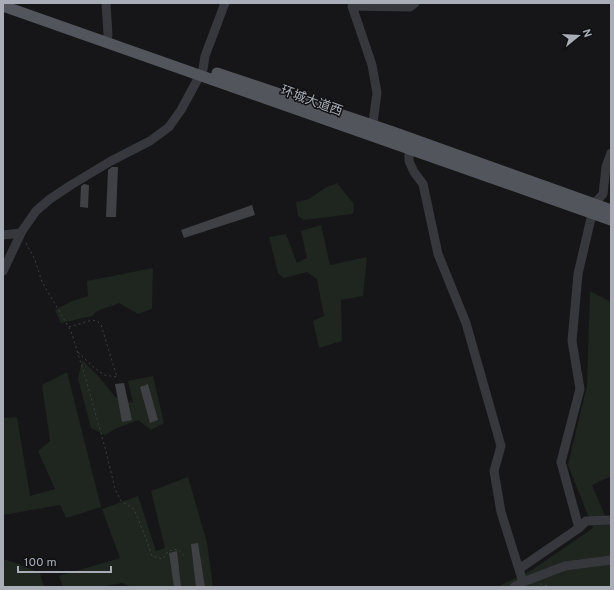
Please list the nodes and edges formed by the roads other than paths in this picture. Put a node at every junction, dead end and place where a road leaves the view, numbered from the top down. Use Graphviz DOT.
graph roads {
  1 [pos="17,3"];
  2 [pos="106,3"];
  3 [pos="225,3"];
  4 [pos="415,3"];
  5 [pos="3,6"];
  6 [pos="107,39"];
  7 [pos="202,72"];
  8 [pos="374,126"];
  9 [pos="409,150"];
  10 [pos="611,153"];
  11 [pos="593,209"];
  12 [pos="611,210"];
  13 [pos="611,220"];
  14 [pos="21,233"];
  15 [pos="3,235"];
  16 [pos="3,271"];
  17 [pos="611,520"];
  18 [pos="579,528"];
  19 [pos="611,560"];
  20 [pos="519,569"];
  21 [pos="523,582"];
  22 [pos="514,587"];
  1 -- 6 [label="main road, 环城大道西"];
  2 -- 6 [label="street"];
  3 -- 7 [label="street"];
  4 -- 8 [label="street"];
  5 -- 6 [label="main road, 环城大道西"];
  6 -- 7 [label="main road, 环城大道西"];
  7 -- 8 [label="main road, 环城大道西"];
  7 -- 9 [label="main road, 环城大道西"];
  7 -- 14 [label="street"];
  8 -- 11 [label="main road, 环城大道西"];
  9 -- 11 [label="main road, 环城大道西"];
  9 -- 20 [label="street"];
  10 -- 11 [label="street"];
  11 -- 12 [label="main road, 环城大道西"];
  11 -- 13 [label="main road, 环城大道西"];
  11 -- 18 [label="street"];
  14 -- 15 [label="street"];
  14 -- 16 [label="street"];
  17 -- 18 [label="street"];
  18 -- 20 [label="street"];
  19 -- 21 [label="street"];
  20 -- 21 [label="street"];
  21 -- 22 [label="street"];
}
